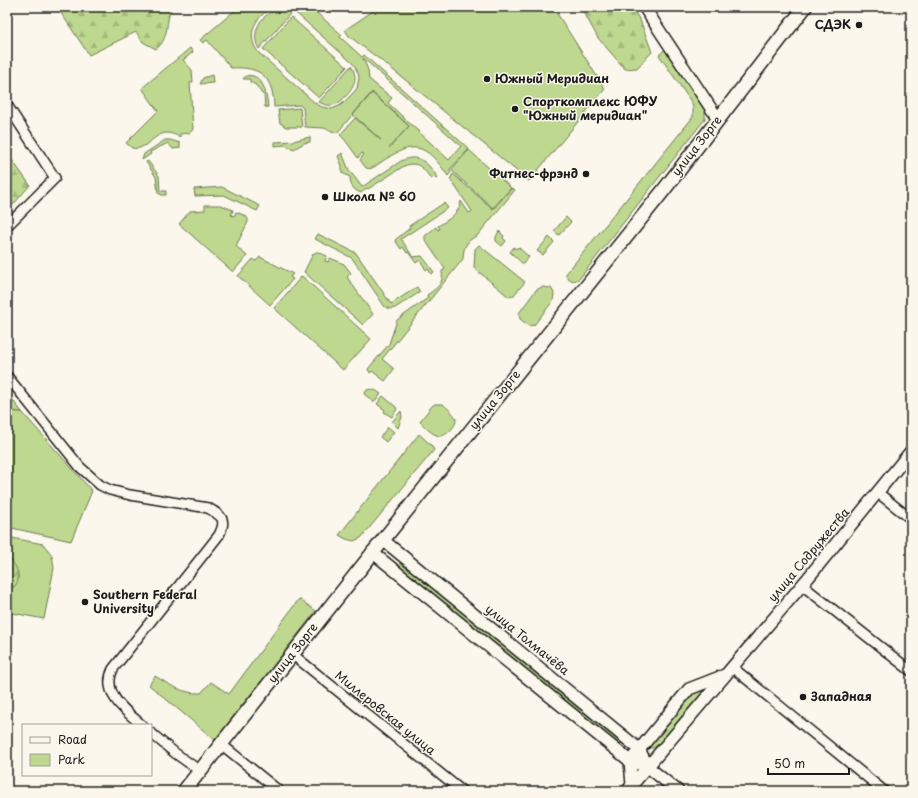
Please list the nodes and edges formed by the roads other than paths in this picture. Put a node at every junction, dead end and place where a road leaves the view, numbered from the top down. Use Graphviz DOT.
graph roads {
  1 [pos="644,7"];
  2 [pos="805,7"];
  3 [pos="7,105"];
  4 [pos="718,119"];
  5 [pos="7,226"];
  6 [pos="7,376"];
  7 [pos="911,451"];
  8 [pos="877,492"];
  9 [pos="911,519"];
  10 [pos="383,540"];
  11 [pos="372,552"];
  12 [pos="802,585"];
  13 [pos="292,654"];
  14 [pos="729,671"];
  15 [pos="911,671"];
  16 [pos="141,724"];
  17 [pos="152,734"];
  18 [pos="221,744"];
  19 [pos="639,749"];
  20 [pos="630,761"];
  21 [pos="648,767"];
  22 [pos="200,771"];
  23 [pos="630,788"];
  24 [pos="184,791"];
  25 [pos="279,791"];
  26 [pos="462,791"];
  27 [pos="678,791"];
  28 [pos="884,791"];
  1 -- 4 [label="street"];
  2 -- 4 [label="main road, улица Зорге"];
  3 -- 5 [label="street"];
  4 -- 10 [label="main road, улица Зорге"];
  6 -- 16 [label="street"];
  7 -- 8 [label="street, улица Содружества"];
  8 -- 9 [label="street"];
  8 -- 12 [label="street, улица Содружества"];
  10 -- 11 [label="main road, улица Зорге"];
  10 -- 19 [label="street, улица Толмачёва"];
  11 -- 13 [label="main road, улица Зорге"];
  11 -- 20 [label="street, улица Толмачёва"];
  12 -- 14 [label="street, улица Содружества"];
  12 -- 15 [label="street"];
  13 -- 18 [label="main road, улица Зорге"];
  13 -- 26 [label="street, Миллеровская улица"];
  14 -- 19 [label="street, улица Содружества"];
  14 -- 21 [label="street, улица Содружества"];
  14 -- 28 [label="street"];
  17 -- 22 [label="street"];
  18 -- 22 [label="main road, улица Зорге"];
  18 -- 25 [label="street"];
  19 -- 20 [label="street, улица Содружества"];
  19 -- 21 [label="street, улица Толмачёва"];
  20 -- 21 [label="street, улица Толмачёва"];
  20 -- 23 [label="street, улица Содружества"];
  21 -- 23 [label="street, улица Содружества"];
  21 -- 27 [label="street, улица Толмачёва"];
  22 -- 24 [label="main road, улица Зорге"];
}
